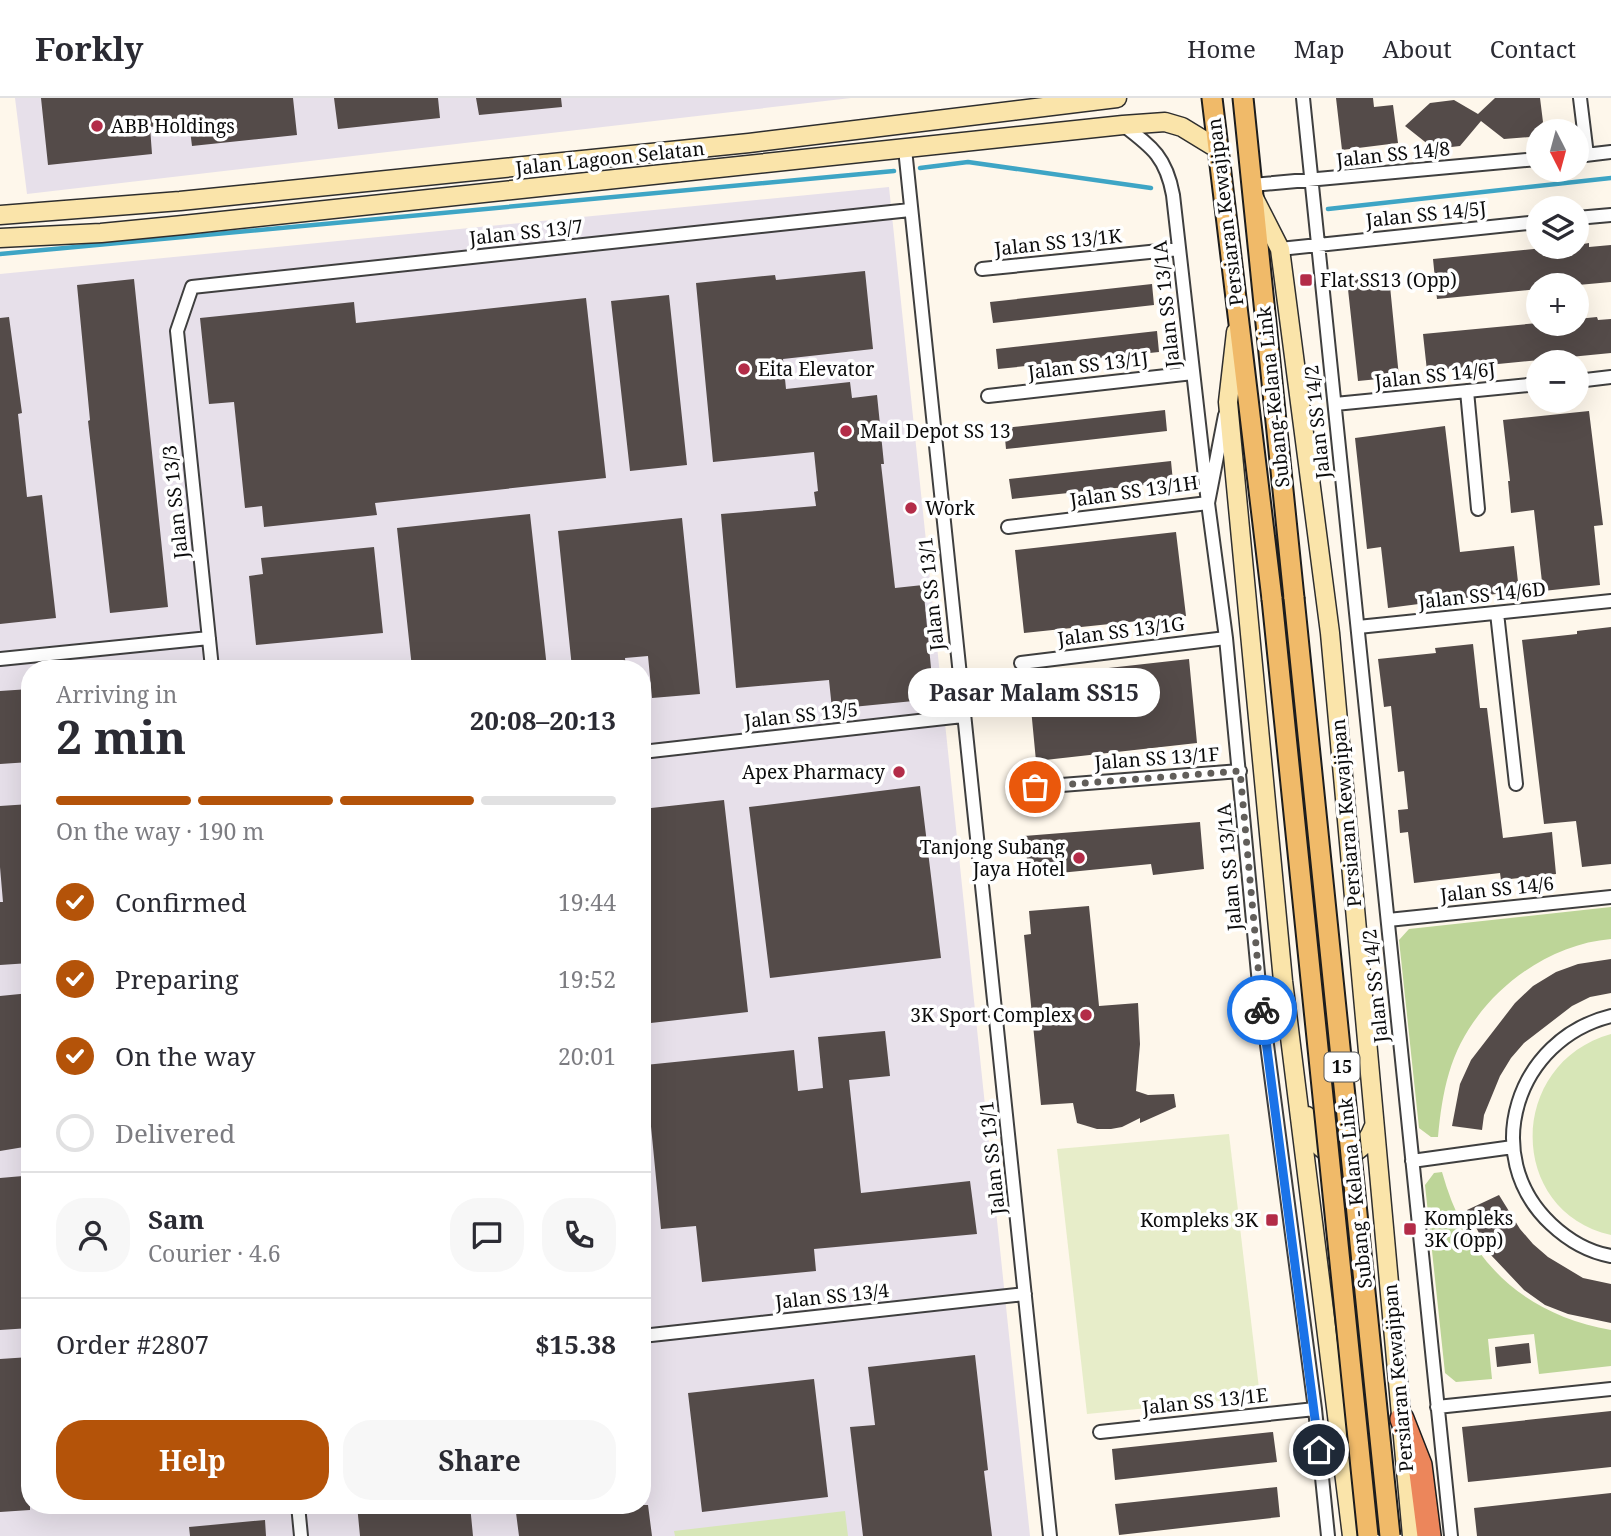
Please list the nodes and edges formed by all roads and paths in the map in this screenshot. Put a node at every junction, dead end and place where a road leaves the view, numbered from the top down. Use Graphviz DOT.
graph roads {
  1 [pos="1117,98"];
  2 [pos="1212,98"];
  3 [pos="1243,98"];
  4 [pos="1303,98"];
  5 [pos="1580,98"];
  6 [pos="1581,119"];
  7 [pos="1123,125"];
  8 [pos="905,149"];
  9 [pos="1218,149"];
  10 [pos="1611,152"];
  11 [pos="1589,154"];
  12 [pos="1526,160"];
  13 [pos="1312,181"];
  14 [pos="1252,190"];
  15 [pos="911,210"];
  16 [pos="0,215"];
  17 [pos="1611,215"];
  18 [pos="1589,217"];
  19 [pos="1526,223"];
  20 [pos="0,238"];
  21 [pos="1318,244"];
  22 [pos="1179,249"];
  23 [pos="1280,249"];
  24 [pos="982,269"];
  25 [pos="1238,311"];
  26 [pos="177,331"];
  27 [pos="1193,373"];
  28 [pos="1611,377"];
  29 [pos="1589,380"];
  30 [pos="1526,385"];
  31 [pos="1467,391"];
  32 [pos="988,396"];
  33 [pos="1228,402"];
  34 [pos="1335,404"];
  35 [pos="1208,503"];
  36 [pos="1478,509"];
  37 [pos="1009,527"];
  38 [pos="1294,598"];
  39 [pos="1272,599"];
  40 [pos="1611,601"];
  41 [pos="1497,613"];
  42 [pos="1357,627"];
  43 [pos="209,638"];
  44 [pos="1226,638"];
  45 [pos="0,659"];
  46 [pos="211,660"];
  47 [pos="1021,663"];
  48 [pos="963,716"];
  49 [pos="651,751"];
  50 [pos="1240,771"];
  51 [pos="1516,784"];
  52 [pos="1035,787"];
  53 [pos="1611,897"];
  54 [pos="1388,920"];
  55 [pos="1611,1016"];
  56 [pos="1294,1065"];
  57 [pos="1374,1126"];
  58 [pos="1513,1147"];
  59 [pos="1412,1161"];
  60 [pos="1611,1256"];
  61 [pos="1026,1294"];
  62 [pos="651,1335"];
  63 [pos="1611,1389"];
  64 [pos="1437,1407"];
  65 [pos="1315,1409"];
  66 [pos="1402,1419"];
  67 [pos="1100,1432"];
  68 [pos="299,1514"];
  69 [pos="301,1536"];
  70 [pos="1049,1536"];
  71 [pos="1328,1536"];
  72 [pos="1352,1536"];
  73 [pos="1368,1536"];
  74 [pos="1390,1536"];
  75 [pos="1412,1536"];
  76 [pos="1429,1536"];
  77 [pos="1451,1536"];
  1 -- 16 [label="main road, Jalan Lagoon Selatan"];
  2 -- 9 [label="main road, Persiaran Kewajipan"];
  3 -- 14 [label="main road, Persiaran Kewajipan"];
  4 -- 13 [label="street, Jalan SS 14/2"];
  5 -- 6 [label="street"];
  7 -- 8 [label="main road, Jalan Lagoon Selatan"];
  7 -- 9 [label="main road, Jalan Lagoon Selatan"];
  7 -- 22 [label="street, Jalan SS 13/1A"];
  8 -- 15 [label="street, Jalan SS 13/1"];
  8 -- 20 [label="main road, Jalan Lagoon Selatan"];
  9 -- 25 [label="main road, Persiaran Kewajipan"];
  10 -- 11 [label="street"];
  12 -- 13 [label="street, Jalan SS 14/8"];
  13 -- 14 [label="street, Jalan SS 14/8"];
  13 -- 21 [label="street, Jalan SS 14/2"];
  14 -- 23 [label="main road, Persiaran Kewajipan"];
  14 -- 38 [label="main road, Subang-Kelana Link"];
  15 -- 26 [label="street, Jalan SS 13/7"];
  15 -- 48 [label="street, Jalan SS 13/1"];
  17 -- 18 [label="street"];
  19 -- 21 [label="street, Jalan SS 14/5J"];
  21 -- 23 [label="street, Jalan SS 14/5J"];
  21 -- 34 [label="street, Jalan SS 14/2"];
  22 -- 24 [label="street, Jalan SS 13/1K"];
  22 -- 27 [label="street, Jalan SS 13/1A"];
  23 -- 57 [label="main road, Persiaran Kewajipan"];
  25 -- 33 [label="main road, Persiaran Kewajipan"];
  25 -- 39 [label="main road, Subang-Kelana Link"];
  26 -- 43 [label="street, Jalan SS 13/3"];
  27 -- 32 [label="street, Jalan SS 13/1J"];
  27 -- 35 [label="street, Jalan SS 13/1A"];
  28 -- 29 [label="street"];
  30 -- 31 [label="street, Jalan SS 14/6J"];
  31 -- 34 [label="street, Jalan SS 14/6J"];
  31 -- 36 [label="street"];
  33 -- 35 [label="street, Jalan SS 13/1H"];
  33 -- 56 [label="main road, Persiaran Kewajipan"];
  34 -- 42 [label="street, Jalan SS 14/2"];
  35 -- 37 [label="street, Jalan SS 13/1H"];
  35 -- 44 [label="street, Jalan SS 13/1A"];
  38 -- 74 [label="main road, Subang - Kelana Link / 15, bridge"];
  39 -- 73 [label="main road, Subang - Kelana Link / 15, bridge"];
  40 -- 41 [label="street, Jalan SS 14/6D"];
  41 -- 42 [label="street, Jalan SS 14/6D"];
  41 -- 51 [label="street"];
  42 -- 54 [label="street, Jalan SS 14/2"];
  43 -- 45 [label="street"];
  43 -- 46 [label="street, Jalan SS 13/3"];
  44 -- 47 [label="street, Jalan SS 13/1G"];
  44 -- 50 [label="street, Jalan SS 13/1A"];
  48 -- 49 [label="street, Jalan SS 13/5"];
  48 -- 61 [label="street, Jalan SS 13/1"];
  50 -- 52 [label="street, Jalan SS 13/1F"];
  50 -- 65 [label="street, Jalan SS 13/1A"];
  53 -- 54 [label="street, Jalan SS 14/6"];
  54 -- 59 [label="street, Jalan SS 14/2"];
  55 -- 58 [label="street"];
  56 -- 57 [label="main road"];
  56 -- 72 [label="main road, Persiaran Kewajipan"];
  57 -- 66 [label="main road, Persiaran Kewajipan"];
  58 -- 59 [label="street"];
  58 -- 60 [label="street"];
  59 -- 64 [label="street, Jalan SS 14/2"];
  61 -- 62 [label="street, Jalan SS 13/4"];
  61 -- 70 [label="street, Jalan SS 13/1"];
  63 -- 64 [label="street"];
  64 -- 77 [label="street, Jalan SS 14/2"];
  65 -- 67 [label="street, Jalan SS 13/1E"];
  65 -- 71 [label="street, Jalan SS 13/1A"];
  66 -- 75 [label="main road, Persiaran Kewajipan"];
  66 -- 76 [label="highway"];
  68 -- 69 [label="street"];
}
